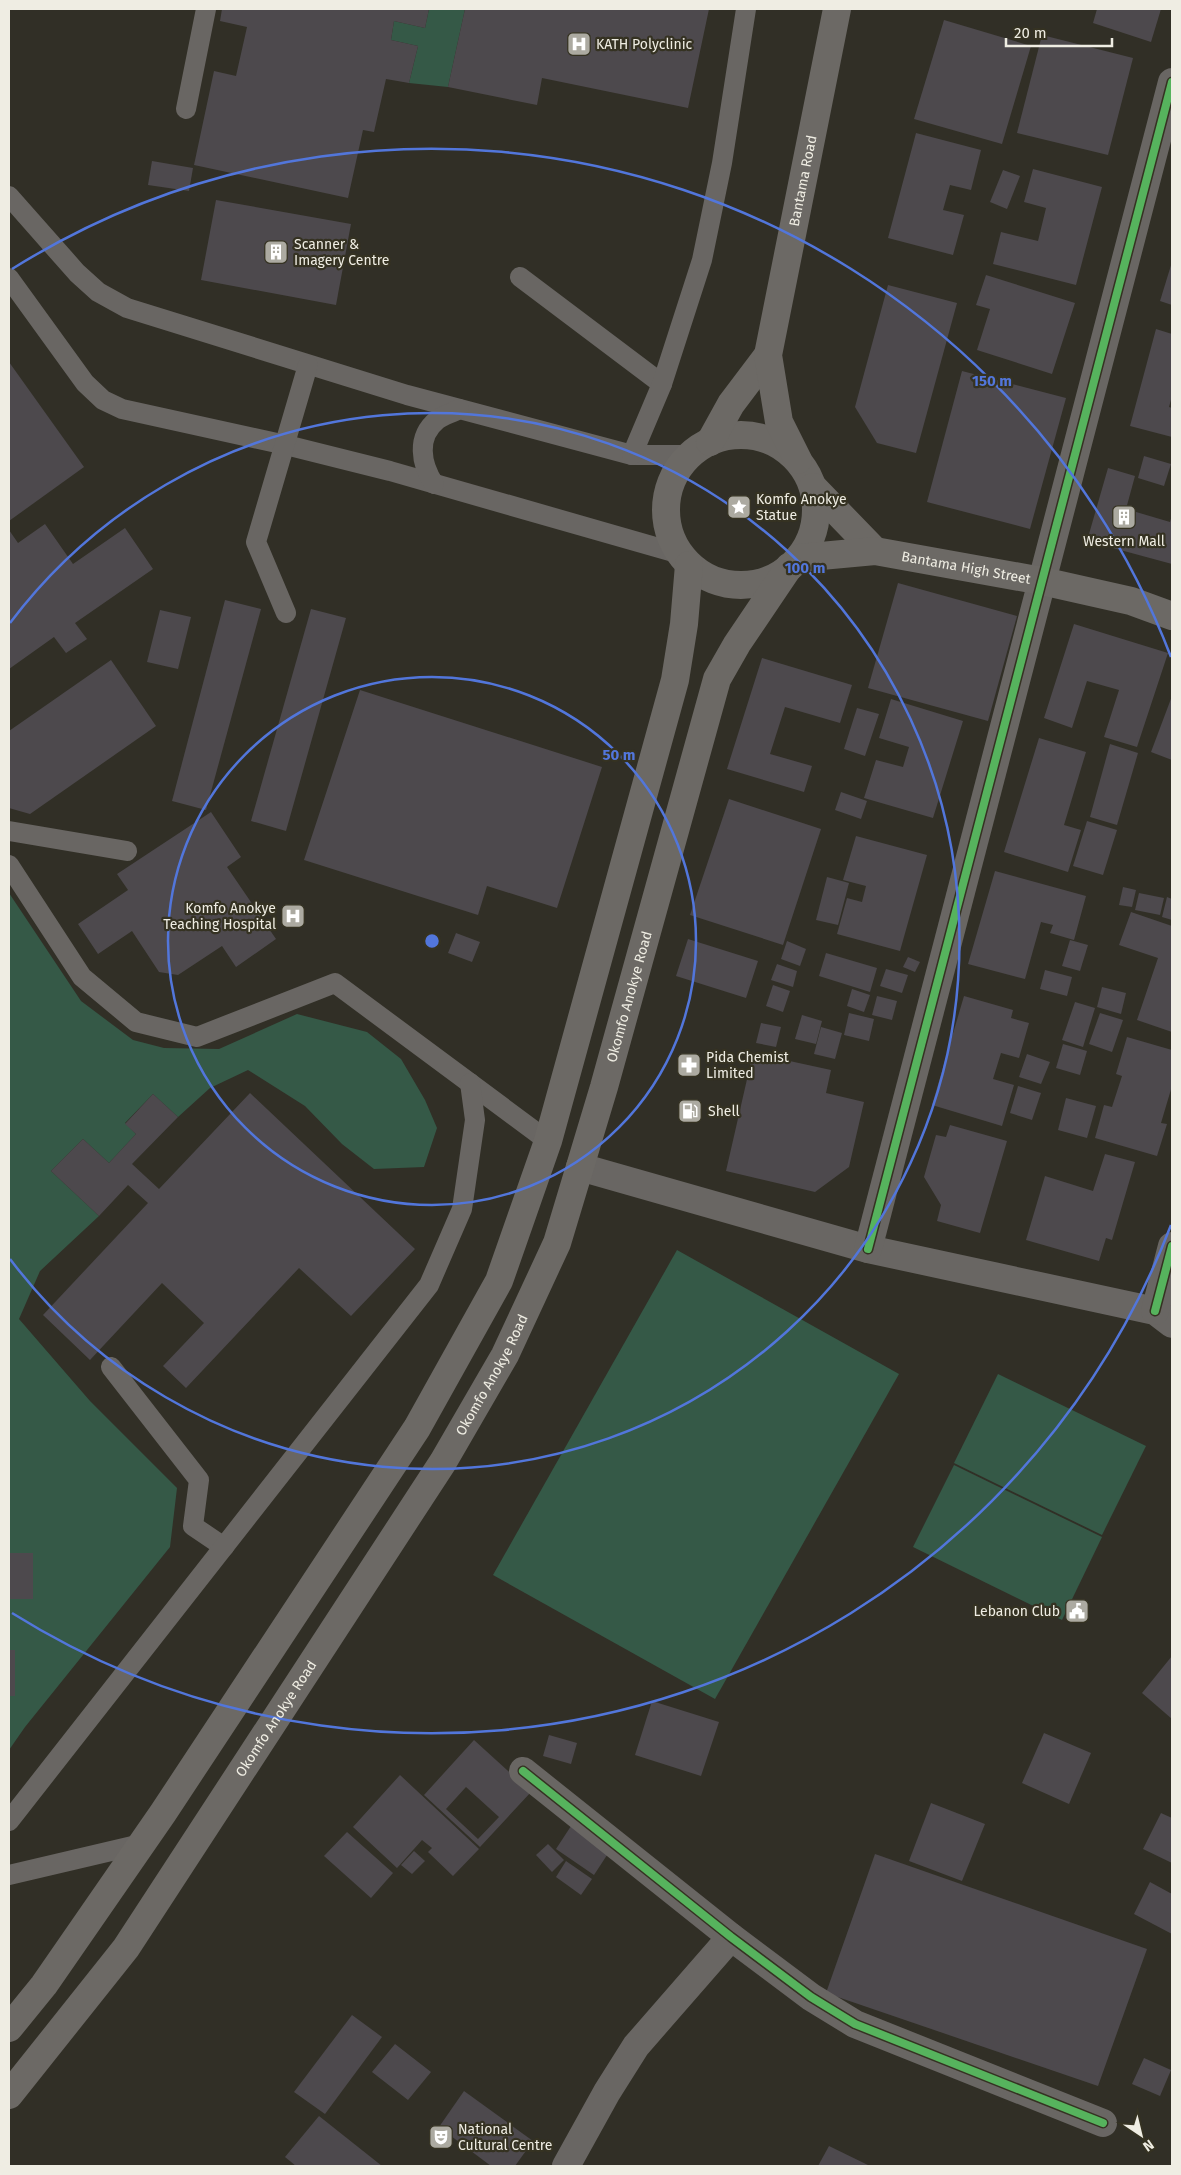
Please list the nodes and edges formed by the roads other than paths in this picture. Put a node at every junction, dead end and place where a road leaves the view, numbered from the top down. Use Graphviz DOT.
graph roads {
  1 [pos="206,9"];
  2 [pos="746,9"];
  3 [pos="837,9"];
  4 [pos="1172,82"];
  5 [pos="186,109"];
  6 [pos="9,196"];
  7 [pos="520,277"];
  8 [pos="9,278"];
  9 [pos="768,355"];
  10 [pos="308,366"];
  11 [pos="662,384"];
  12 [pos="459,409"];
  13 [pos="286,445"];
  14 [pos="700,448"];
  15 [pos="632,455"];
  16 [pos="807,476"];
  17 [pos="434,484"];
  18 [pos="875,551"];
  19 [pos="684,560"];
  20 [pos="794,562"];
  21 [pos="1042,581"];
  22 [pos="286,613"];
  23 [pos="1172,616"];
  24 [pos="9,831"];
  25 [pos="127,850"];
  26 [pos="9,865"];
  27 [pos="470,1083"];
  28 [pos="548,1141"];
  29 [pos="580,1167"];
  30 [pos="1172,1246"];
  31 [pos="868,1249"];
  32 [pos="1164,1317"];
  33 [pos="111,1367"];
  34 [pos="224,1547"];
  35 [pos="523,1772"];
  36 [pos="9,1821"];
  37 [pos="141,1844"];
  38 [pos="9,1875"];
  39 [pos="731,1937"];
  40 [pos="9,2028"];
  41 [pos="9,2095"];
  42 [pos="1103,2123"];
  43 [pos="566,2166"];
  1 -- 5 [label="lane"];
  2 -- 11 [label="lane"];
  3 -- 9 [label="main road, Bantama Road"];
  4 -- 21 [label="street"];
  6 -- 10 [label="lane"];
  7 -- 11 [label="lane"];
  8 -- 13 [label="lane"];
  9 -- 14 [label="main road"];
  9 -- 16 [label="main road"];
  10 -- 12 [label="lane"];
  10 -- 13 [label="lane"];
  11 -- 15 [label="lane"];
  12 -- 15 [label="lane"];
  12 -- 17 [label="lane"];
  13 -- 17 [label="lane"];
  13 -- 22 [label="lane"];
  14 -- 15 [label="lane"];
  14 -- 16 [label="main road"];
  14 -- 19 [label="main road"];
  16 -- 18 [label="main road"];
  16 -- 20 [label="main road"];
  17 -- 19 [label="lane"];
  18 -- 20 [label="main road, Bantama High Street"];
  18 -- 21 [label="main road, Bantama High Street"];
  19 -- 20 [label="main road"];
  19 -- 28 [label="main road"];
  20 -- 29 [label="main road, Okomfo Anokye Road"];
  21 -- 23 [label="main road, Bantama High Street"];
  21 -- 31 [label="street"];
  24 -- 25 [label="lane"];
  26 -- 27 [label="lane"];
  27 -- 28 [label="lane"];
  27 -- 34 [label="lane"];
  28 -- 37 [label="main road"];
  29 -- 31 [label="street"];
  29 -- 41 [label="main road, Okomfo Anokye Road"];
  30 -- 32 [label="street"];
  31 -- 32 [label="street"];
  33 -- 34 [label="lane"];
  34 -- 36 [label="lane"];
  35 -- 39 [label="street"];
  37 -- 38 [label="lane"];
  37 -- 40 [label="main road"];
  39 -- 42 [label="street"];
  39 -- 43 [label="street"];
}
